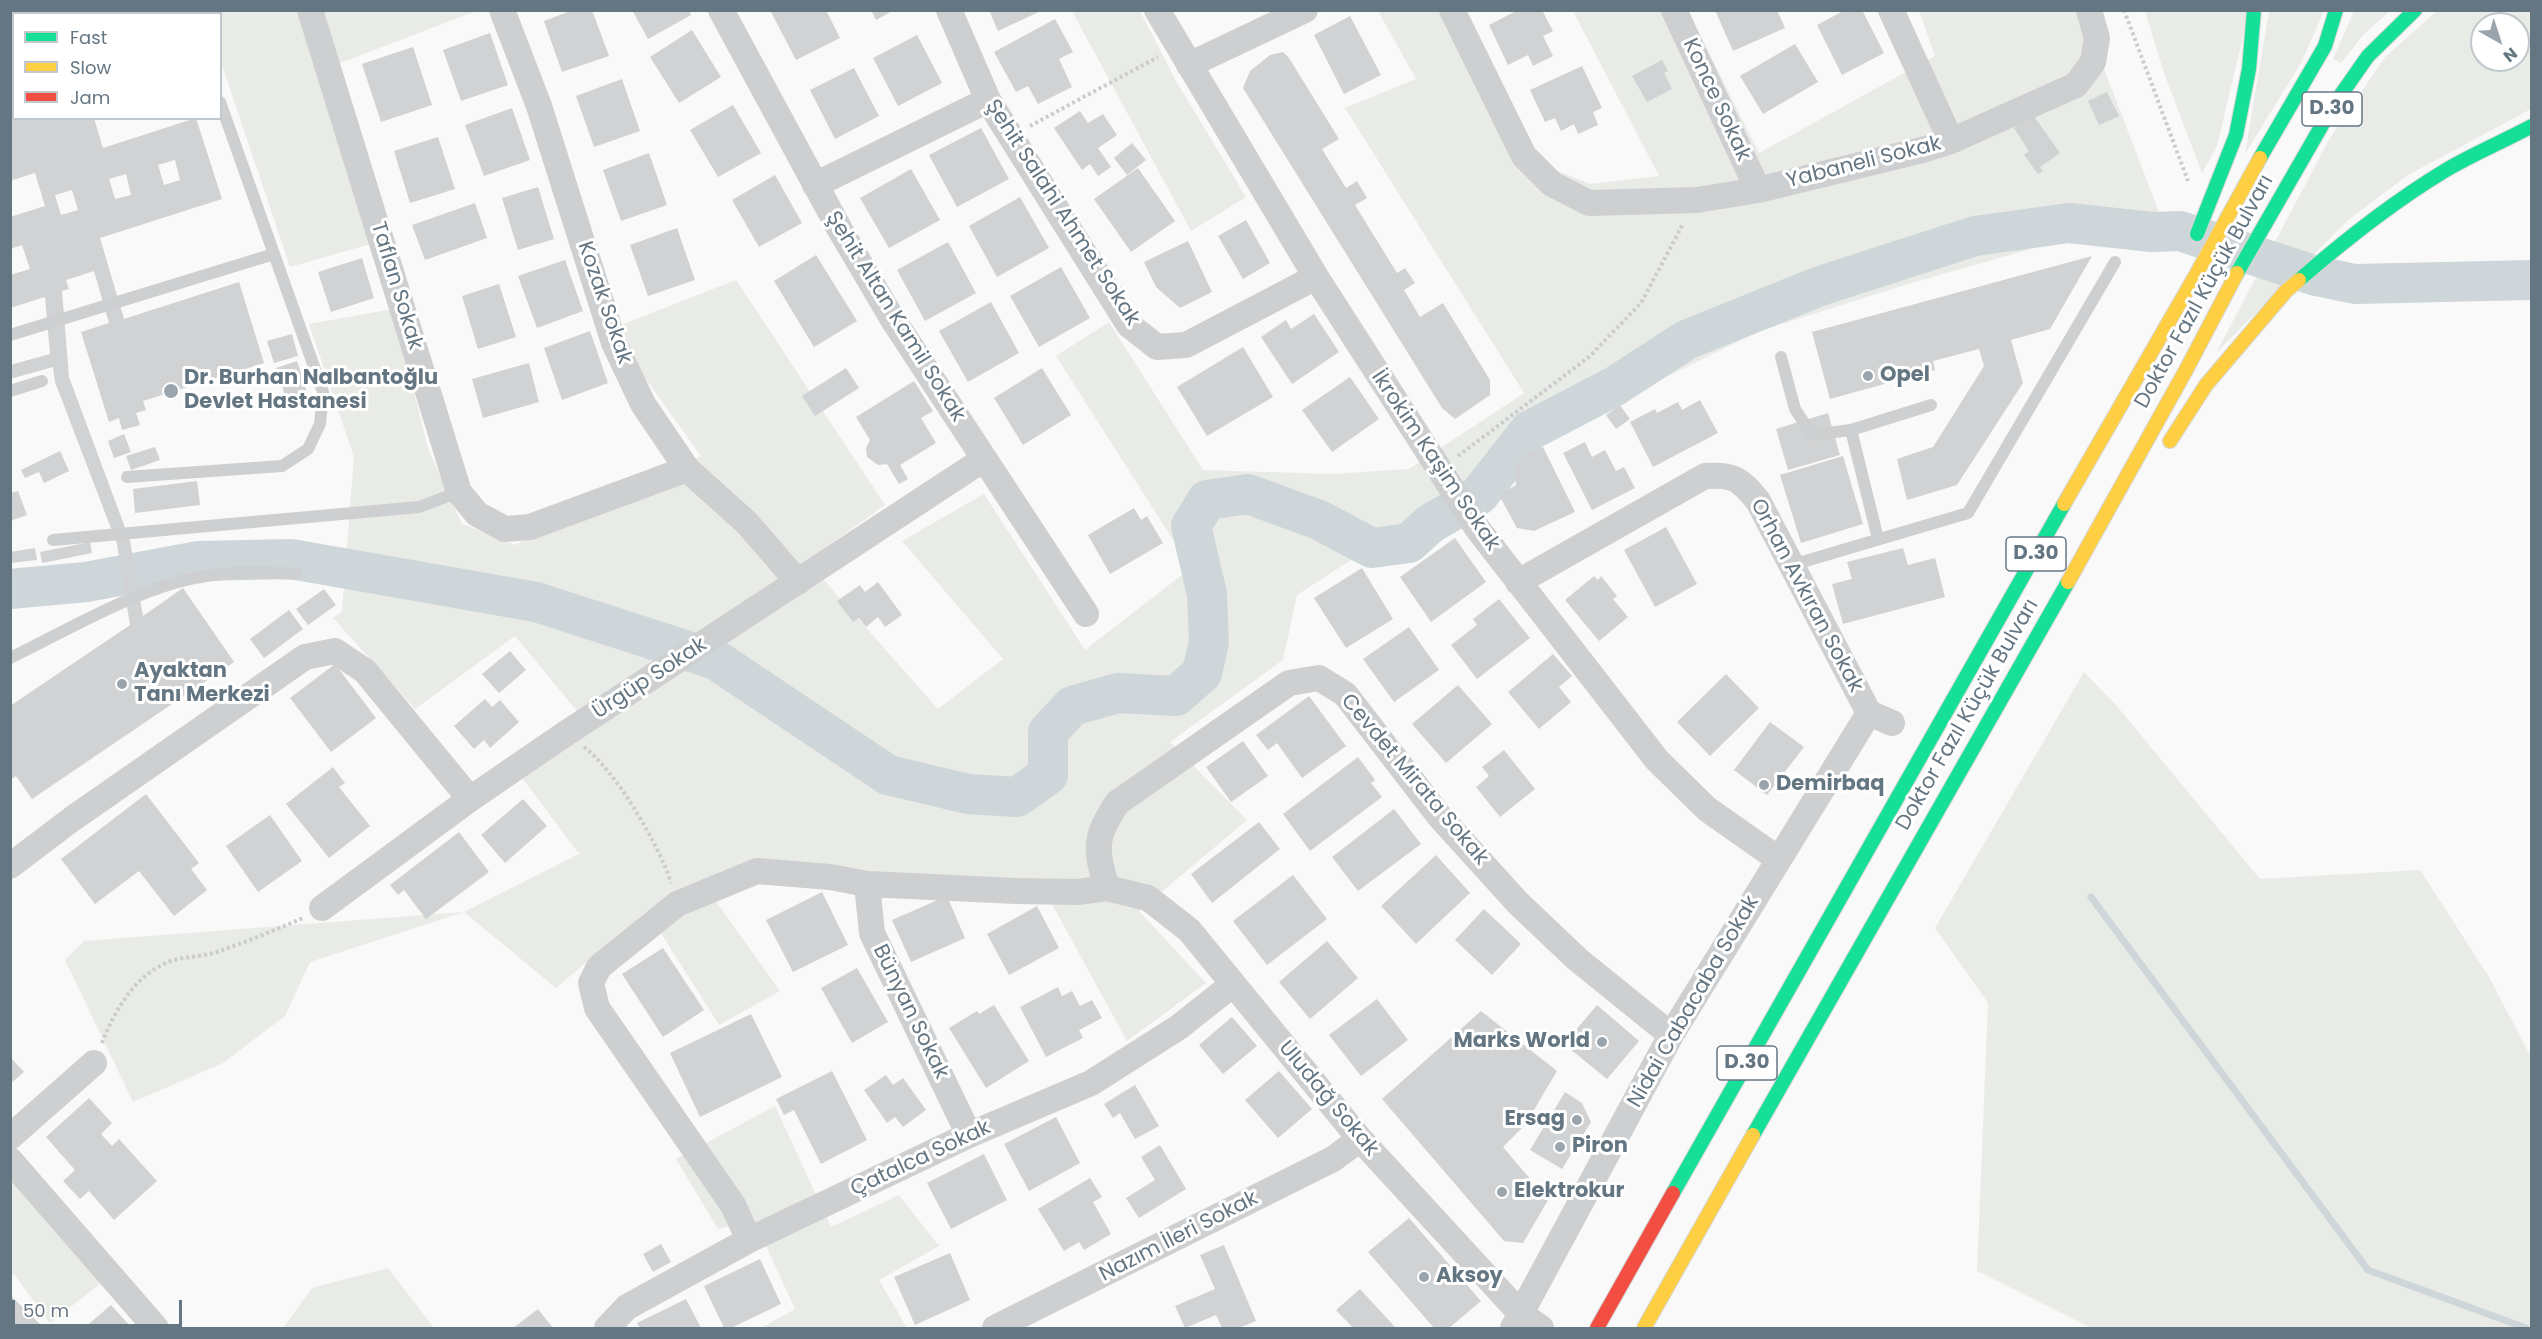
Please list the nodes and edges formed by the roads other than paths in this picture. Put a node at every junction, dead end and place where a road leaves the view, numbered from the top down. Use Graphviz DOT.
graph roads {
  1 [pos="310,10"];
  2 [pos="502,10"];
  3 [pos="721,10"];
  4 [pos="949,10"];
  5 [pos="1157,10"];
  6 [pos="1305,10"];
  7 [pos="1452,10"];
  8 [pos="1674,10"];
  9 [pos="1891,10"];
  10 [pos="2089,10"];
  11 [pos="2254,10"];
  12 [pos="2336,10"];
  13 [pos="2415,10"];
  14 [pos="1184,56"];
  15 [pos="988,100"];
  16 [pos="222,108"];
  17 [pos="2532,126"];
  18 [pos="1951,141"];
  19 [pos="815,185"];
  20 [pos="1758,190"];
  21 [pos="274,254"];
  22 [pos="2115,262"];
  23 [pos="1316,277"];
  24 [pos="2175,311"];
  25 [pos="10,335"];
  26 [pos="1781,357"];
  27 [pos="42,381"];
  28 [pos="10,391"];
  29 [pos="1931,405"];
  30 [pos="1851,430"];
  31 [pos="2162,454"];
  32 [pos="984,459"];
  33 [pos="687,469"];
  34 [pos="127,477"];
  35 [pos="459,492"];
  36 [pos="2117,524"];
  37 [pos="1878,539"];
  38 [pos="53,540"];
  39 [pos="1792,565"];
  40 [pos="296,574"];
  41 [pos="798,582"];
  42 [pos="1518,582"];
  43 [pos="2056,603"];
  44 [pos="1086,614"];
  45 [pos="10,658"];
  46 [pos="1869,713"];
  47 [pos="1892,723"];
  48 [pos="470,799"];
  49 [pos="1778,859"];
  50 [pos="10,866"];
  51 [pos="867,884"];
  52 [pos="1107,888"];
  53 [pos="322,908"];
  54 [pos="1232,985"];
  55 [pos="1671,1035"];
  56 [pos="94,1063"];
  57 [pos="969,1135"];
  58 [pos="10,1137"];
  59 [pos="1360,1139"];
  60 [pos="10,1160"];
  61 [pos="749,1240"];
  62 [pos="1525,1324"];
  63 [pos="156,1329"];
  64 [pos="608,1329"];
  65 [pos="995,1329"];
  66 [pos="1597,1329"];
  67 [pos="1644,1329"];
  1 -- 35 [label="street, Taflan Sokak"];
  2 -- 33 [label="street, Kozak Sokak"];
  3 -- 19 [label="street, Şehit Altan Kamil Sokak"];
  4 -- 15 [label="street, Şehit Salahi Ahmet Sokak"];
  5 -- 14 [label="street, İkrokim Kaşim Sokak"];
  6 -- 14 [label="street"];
  7 -- 20 [label="street, Yabaneli Sokak"];
  8 -- 20 [label="street, Konce Sokak"];
  9 -- 18 [label="street"];
  10 -- 18 [label="street, Yabaneli Sokak"];
  11 -- 24 [label="highway"];
  12 -- 24 [label="highway, Doktor Fazıl Küçük Bulvarı / D.30"];
  13 -- 43 [label="highway, Doktor Fazıl Küçük Bulvarı / D.30"];
  14 -- 23 [label="street, İkrokim Kaşim Sokak"];
  15 -- 19 [label="street"];
  15 -- 23 [label="street, Şehit Salahi Ahmet Sokak"];
  16 -- 21 [label="lane"];
  17 -- 31 [label="highway"];
  18 -- 20 [label="street, Yabaneli Sokak"];
  19 -- 32 [label="street, Şehit Altan Kamil Sokak"];
  21 -- 25 [label="lane"];
  21 -- 34 [label="lane"];
  22 -- 37 [label="lane"];
  23 -- 42 [label="street, İkrokim Kaşim Sokak"];
  24 -- 66 [label="highway, Doktor Fazıl Küçük Bulvarı / D.30"];
  26 -- 30 [label="lane"];
  27 -- 28 [label="lane"];
  29 -- 30 [label="lane"];
  30 -- 37 [label="lane"];
  32 -- 41 [label="street, Ürgüp Sokak"];
  32 -- 44 [label="street, Şehit Altan Kamil Sokak"];
  33 -- 35 [label="street, Taflan Sokak"];
  33 -- 41 [label="street, Kozak Sokak"];
  35 -- 38 [label="lane"];
  36 -- 43 [label="highway"];
  37 -- 39 [label="lane"];
  39 -- 42 [label="street, Orhan Avkıran Sokak"];
  39 -- 46 [label="street, Orhan Avkıran Sokak"];
  40 -- 45 [label="lane"];
  41 -- 48 [label="street, Ürgüp Sokak"];
  42 -- 49 [label="street, İkrokim Kaşim Sokak"];
  43 -- 67 [label="highway, Doktor Fazıl Küçük Bulvarı / D.30"];
  46 -- 47 [label="street"];
  46 -- 49 [label="street, Nidai Cabacaba Sokak"];
  48 -- 50 [label="street"];
  48 -- 53 [label="street, Ürgüp Sokak"];
  49 -- 55 [label="street, Nidai Cabacaba Sokak"];
  51 -- 52 [label="street"];
  51 -- 57 [label="street, Bünyan Sokak"];
  51 -- 61 [label="street"];
  52 -- 54 [label="street, Uludağ Sokak"];
  52 -- 55 [label="street, Cevdet Mirata Sokak"];
  54 -- 57 [label="street, Çatalca Sokak"];
  54 -- 59 [label="street, Uludağ Sokak"];
  55 -- 62 [label="street, Nidai Cabacaba Sokak"];
  56 -- 58 [label="street"];
  57 -- 61 [label="street, Çatalca Sokak"];
  59 -- 62 [label="street, Uludağ Sokak"];
  59 -- 65 [label="street, Nazım İleri Sokak"];
  60 -- 63 [label="street"];
  61 -- 64 [label="street, Çatalca Sokak"];
}
